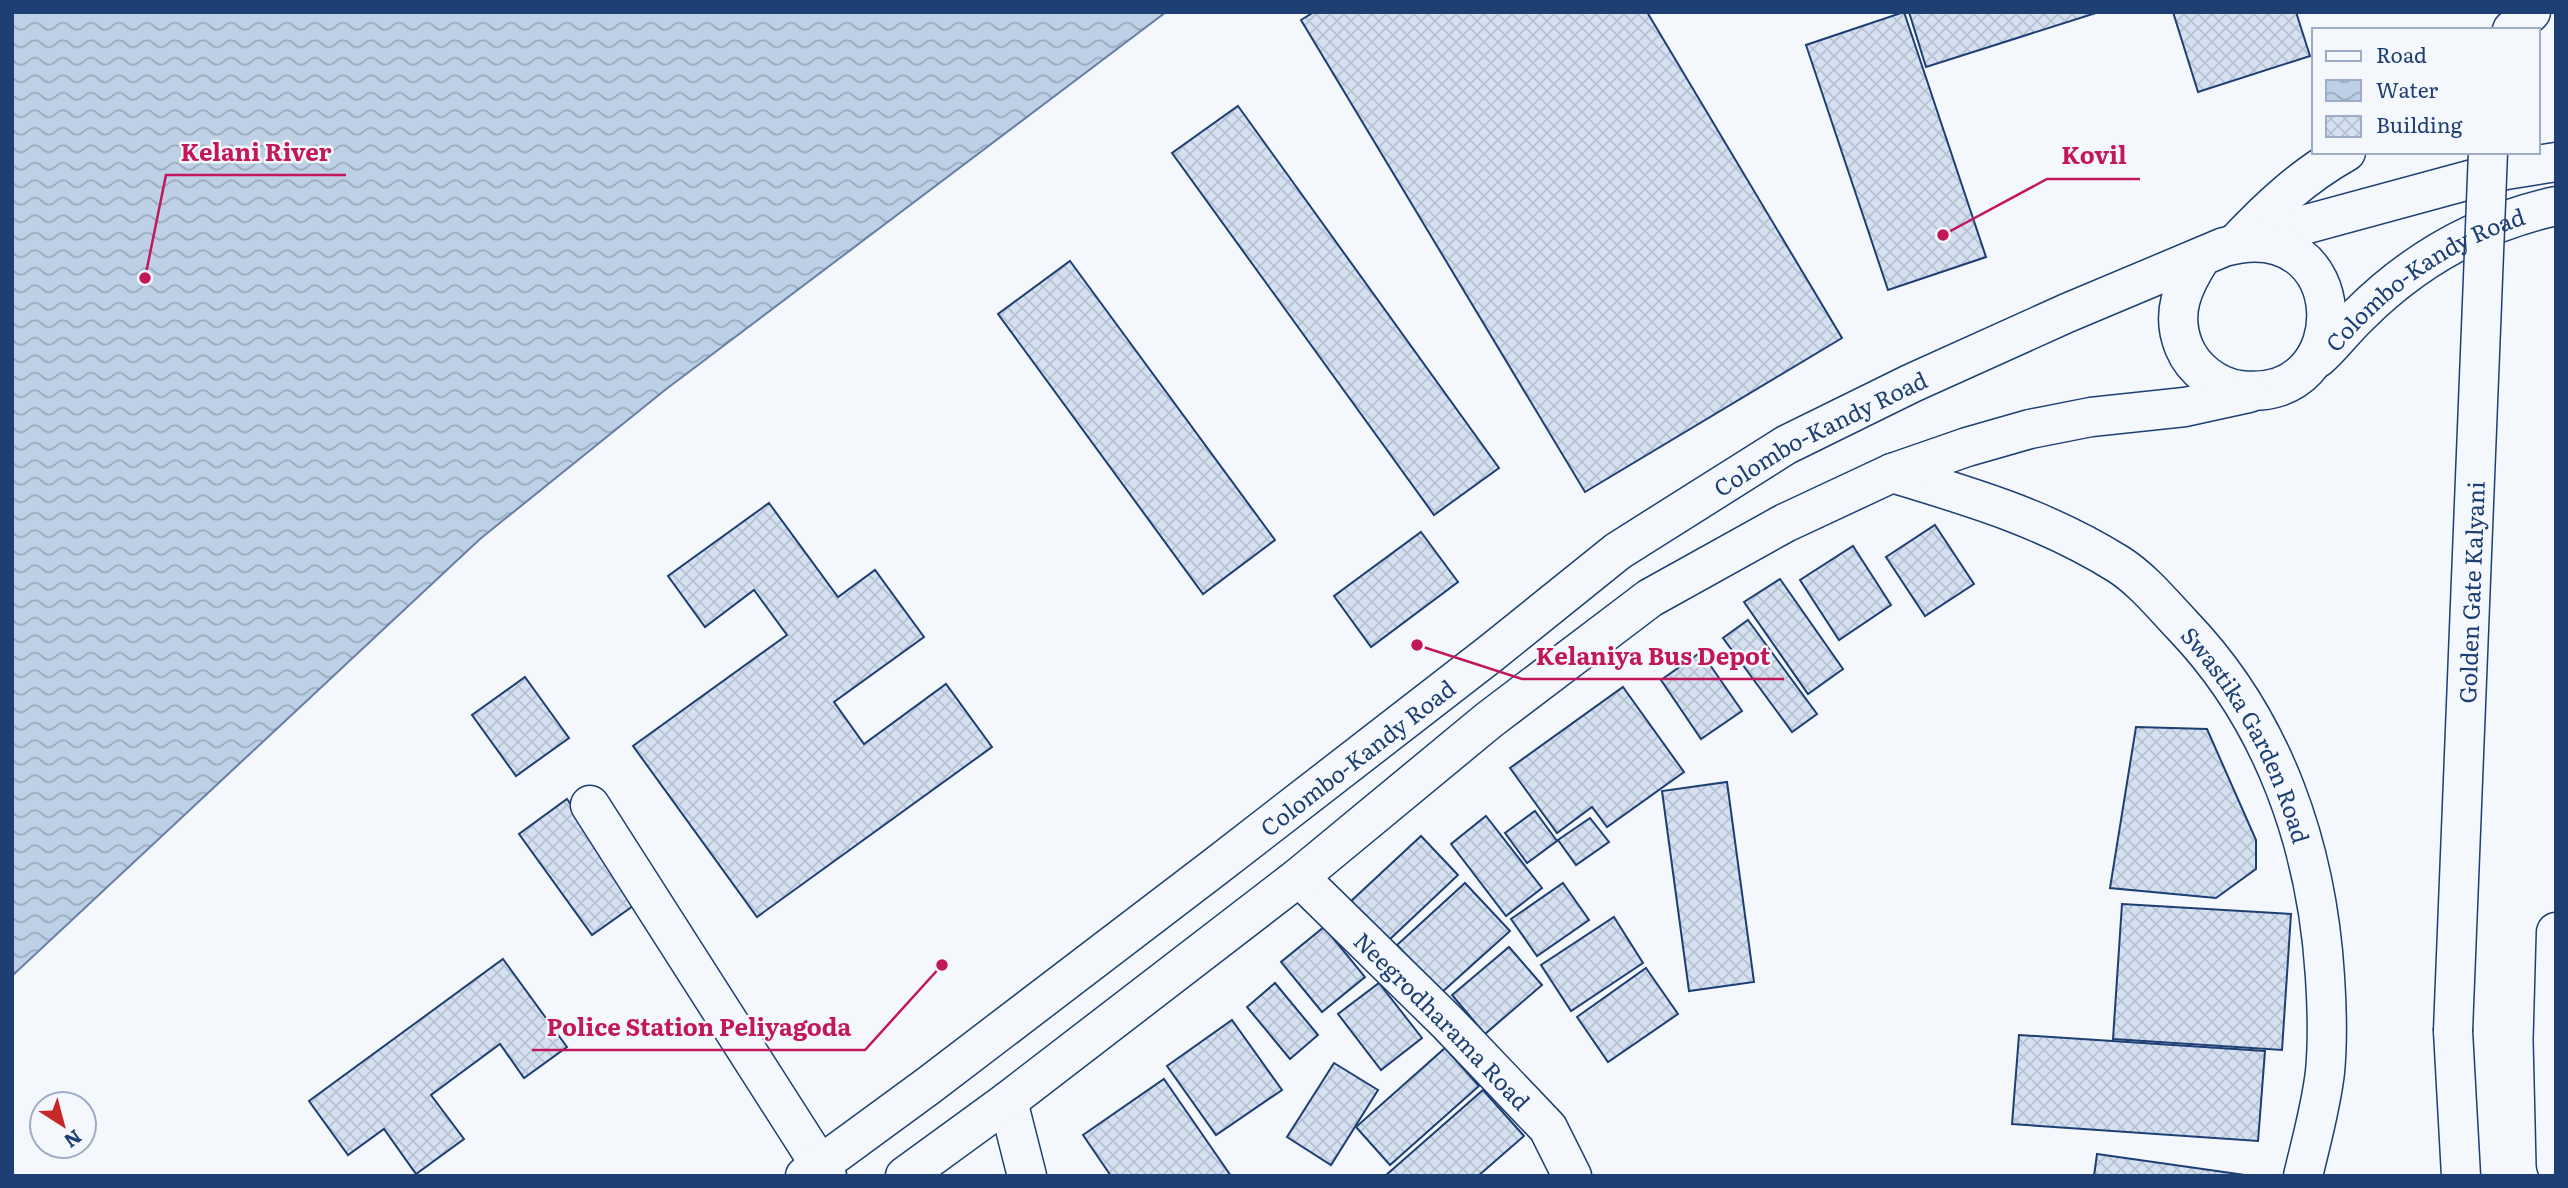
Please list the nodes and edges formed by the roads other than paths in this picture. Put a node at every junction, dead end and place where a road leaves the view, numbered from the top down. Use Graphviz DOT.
graph roads {
  1 [pos="2531,12"];
  2 [pos="2514,28"];
  3 [pos="2342,154"];
  4 [pos="2488,154"];
  5 [pos="2556,162"];
  6 [pos="2556,206"];
  7 [pos="2236,243"];
  8 [pos="2201,258"];
  9 [pos="2303,371"];
  10 [pos="2262,390"];
  11 [pos="1892,473"];
  12 [pos="590,806"];
  13 [pos="1299,877"];
  14 [pos="2556,932"];
  15 [pos="1008,1101"];
  16 [pos="2556,1165"];
  17 [pos="817,1172"];
  18 [pos="905,1176"];
  19 [pos="1027,1176"];
  20 [pos="1572,1176"];
  21 [pos="2302,1176"];
  22 [pos="2461,1176"];
  1 -- 2 [label="main road"];
  3 -- 7 [label="main road"];
  4 -- 22 [label="main road, Golden Gate Kalyani, bridge"];
  5 -- 7 [label="main road"];
  6 -- 9 [label="main road, Colombo-Kandy Road"];
  7 -- 8 [label="main road"];
  7 -- 9 [label="main road"];
  8 -- 10 [label="main road"];
  8 -- 17 [label="main road, Colombo-Kandy Road"];
  9 -- 10 [label="main road"];
  10 -- 11 [label="main road"];
  11 -- 13 [label="main road"];
  11 -- 21 [label="main road, Swastika Garden Road"];
  12 -- 17 [label="main road"];
  13 -- 15 [label="main road"];
  13 -- 20 [label="main road, Neegrodharama Road"];
  14 -- 16 [label="main road"];
  15 -- 18 [label="main road"];
  15 -- 19 [label="main road"];
}
